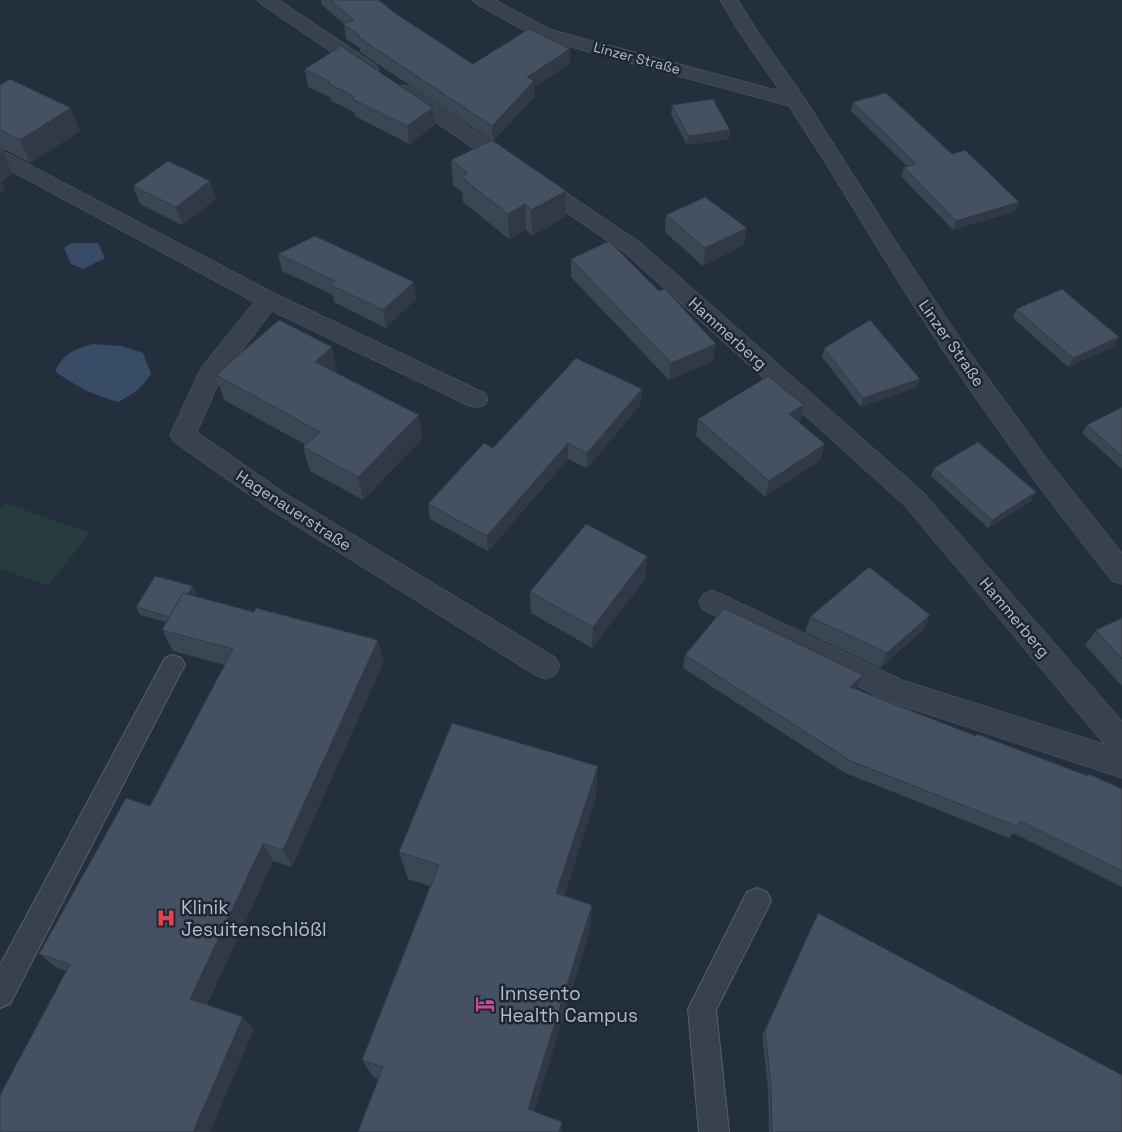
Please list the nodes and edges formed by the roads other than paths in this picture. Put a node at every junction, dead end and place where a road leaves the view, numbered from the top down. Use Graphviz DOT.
graph roads {
  1 [pos="267,0"];
  2 [pos="482,0"];
  3 [pos="729,0"];
  4 [pos="797,102"];
  5 [pos="0,156"];
  6 [pos="268,300"];
  7 [pos="476,399"];
  8 [pos="1122,573"];
  9 [pos="713,602"];
  10 [pos="173,666"];
  11 [pos="544,666"];
  12 [pos="1122,743"];
  13 [pos="1122,764"];
  14 [pos="757,901"];
  15 [pos="0,994"];
  16 [pos="714,1132"];
  1 -- 12 [label="street, Hammerberg"];
  2 -- 4 [label="street, Linzer Straße"];
  3 -- 4 [label="street, Linzer Straße"];
  4 -- 8 [label="street, Linzer Straße"];
  5 -- 6 [label="street"];
  6 -- 7 [label="street"];
  6 -- 11 [label="street, Hagenauerstraße"];
  9 -- 13 [label="street"];
  10 -- 15 [label="lane"];
  14 -- 16 [label="lane"];
}
